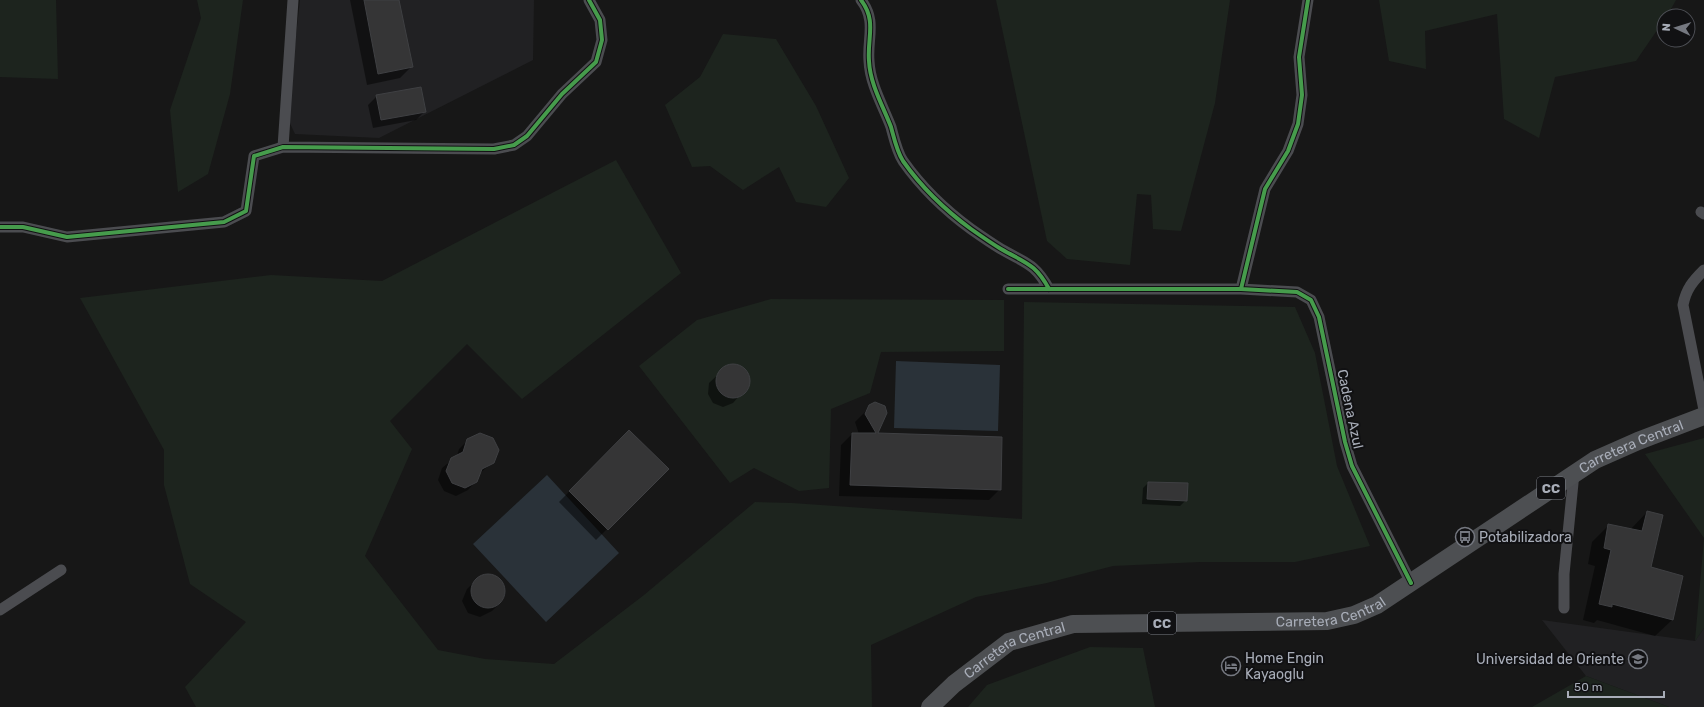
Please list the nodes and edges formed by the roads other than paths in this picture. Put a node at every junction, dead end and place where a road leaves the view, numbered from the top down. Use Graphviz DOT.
graph roads {
  1 [pos="293,0"];
  2 [pos="589,0"];
  3 [pos="861,0"];
  4 [pos="1308,0"];
  5 [pos="283,146"];
  6 [pos="0,227"];
  7 [pos="1704,270"];
  8 [pos="1008,288"];
  9 [pos="1049,289"];
  10 [pos="1240,289"];
  11 [pos="1704,410"];
  12 [pos="1704,416"];
  13 [pos="1574,473"];
  14 [pos="61,570"];
  15 [pos="1411,583"];
  16 [pos="1564,608"];
  17 [pos="0,610"];
  18 [pos="930,707"];
  1 -- 5 [label="street"];
  2 -- 5 [label="street"];
  3 -- 9 [label="street"];
  4 -- 10 [label="street"];
  5 -- 6 [label="street"];
  7 -- 11 [label="street"];
  8 -- 9 [label="street, Cadena Azul"];
  9 -- 10 [label="street, Cadena Azul"];
  10 -- 15 [label="street, Cadena Azul"];
  12 -- 13 [label="main road, Carretera Central / CC"];
  13 -- 15 [label="main road, Carretera Central / CC"];
  13 -- 16 [label="street"];
  14 -- 17 [label="street"];
  15 -- 18 [label="main road, Carretera Central / CC"];
}
